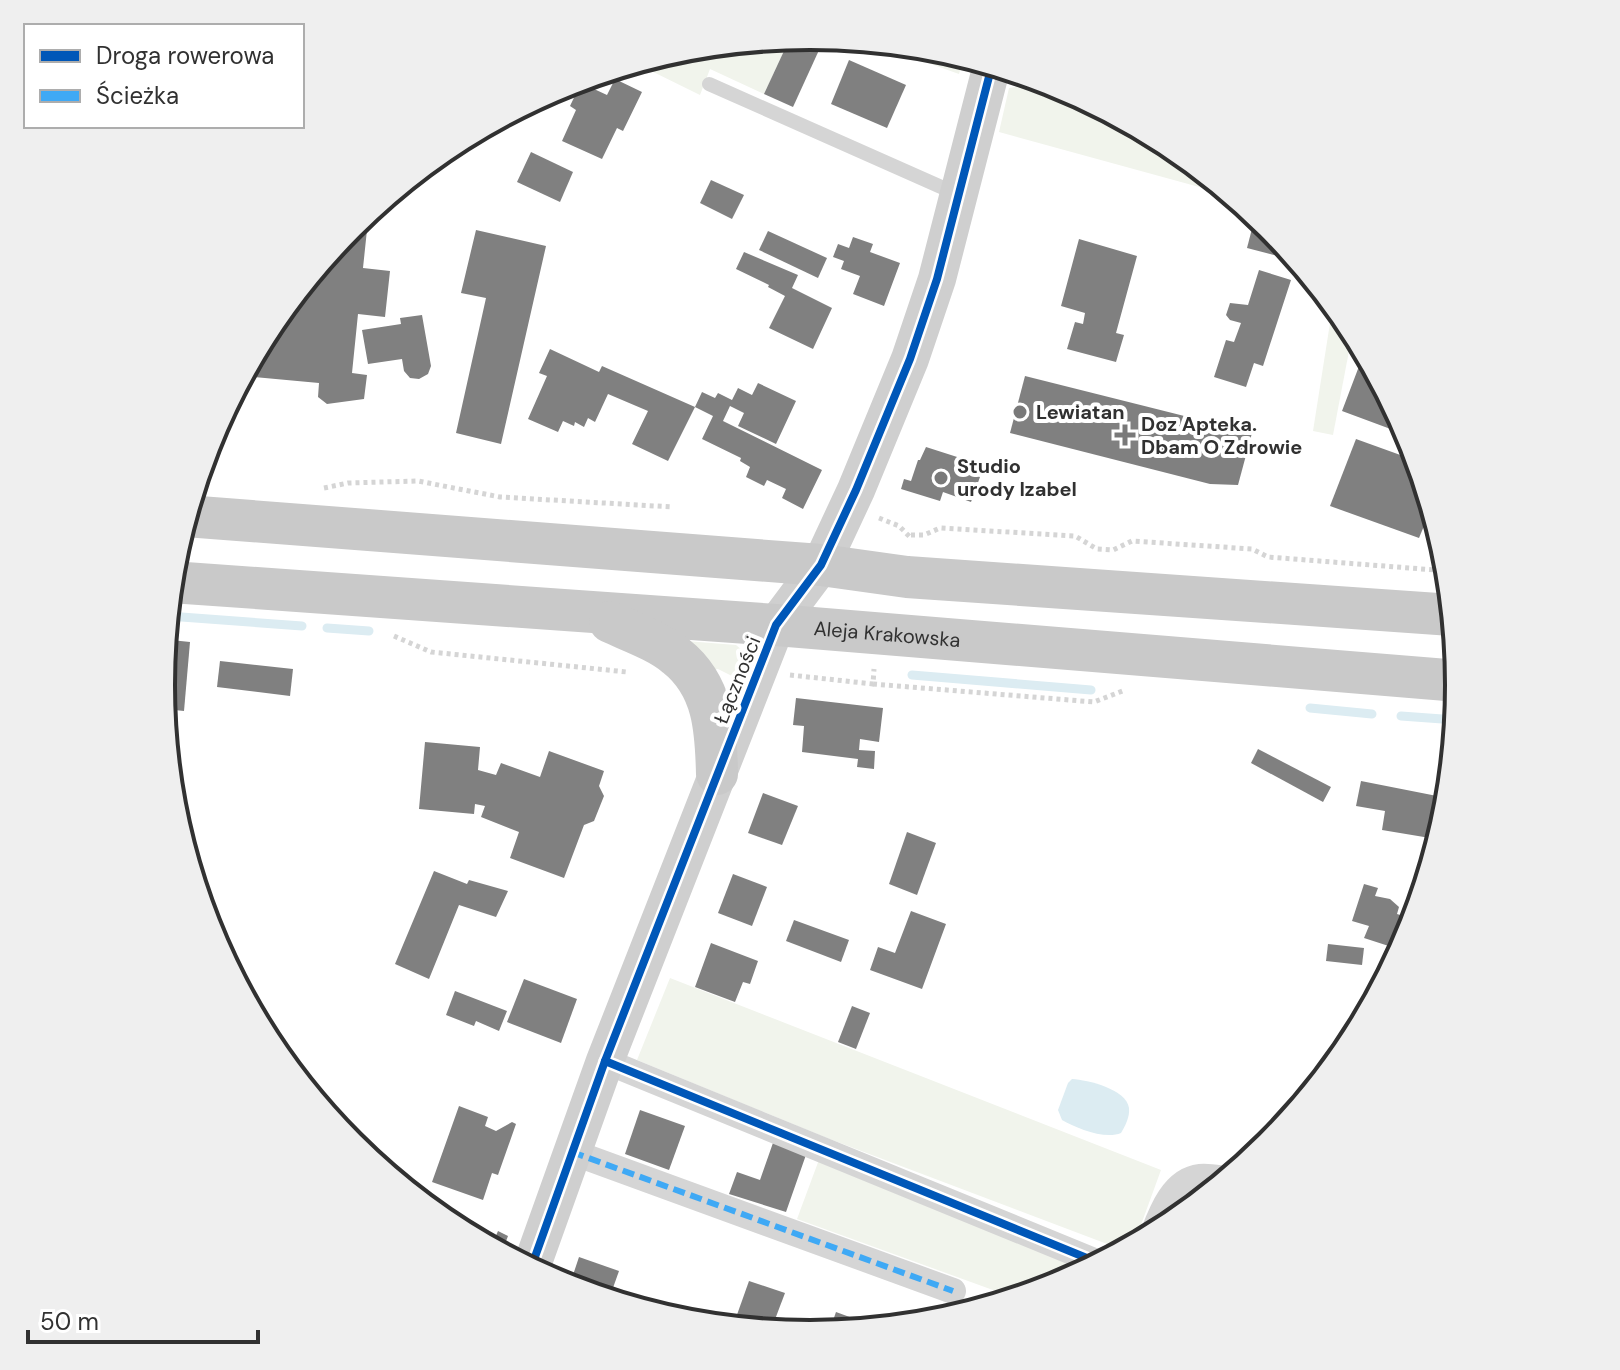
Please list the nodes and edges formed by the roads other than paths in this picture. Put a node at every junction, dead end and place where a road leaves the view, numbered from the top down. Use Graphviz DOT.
graph roads {
  1 [pos="989,77"];
  2 [pos="709,84"];
  3 [pos="960,195"];
  4 [pos="198,517"];
  5 [pos="821,565"];
  6 [pos="183,583"];
  7 [pos="595,614"];
  8 [pos="1441,614"];
  9 [pos="776,625"];
  10 [pos="1445,680"];
  11 [pos="717,774"];
  12 [pos="605,1061"];
  13 [pos="572,1152"];
  14 [pos="1210,1178"];
  15 [pos="1160,1215"];
  16 [pos="1085,1257"];
  17 [pos="535,1258"];
  18 [pos="953,1291"];
  1 -- 3 [label="street, Łączności"];
  2 -- 3 [label="lane"];
  3 -- 5 [label="street, Łączności"];
  4 -- 5 [label="main road"];
  5 -- 8 [label="main road"];
  5 -- 9 [label="street, Łączności"];
  6 -- 7 [label="main road, Aleja Krakowska"];
  7 -- 9 [label="main road, Aleja Krakowska"];
  7 -- 11 [label="main road"];
  9 -- 10 [label="main road, Aleja Krakowska"];
  9 -- 11 [label="street, Łączności"];
  11 -- 12 [label="street, Łączności"];
  12 -- 13 [label="street, Łączności"];
  12 -- 16 [label="street"];
  13 -- 17 [label="street, Łączności"];
  13 -- 18 [label="street"];
  14 -- 15 [label="street"];
}
